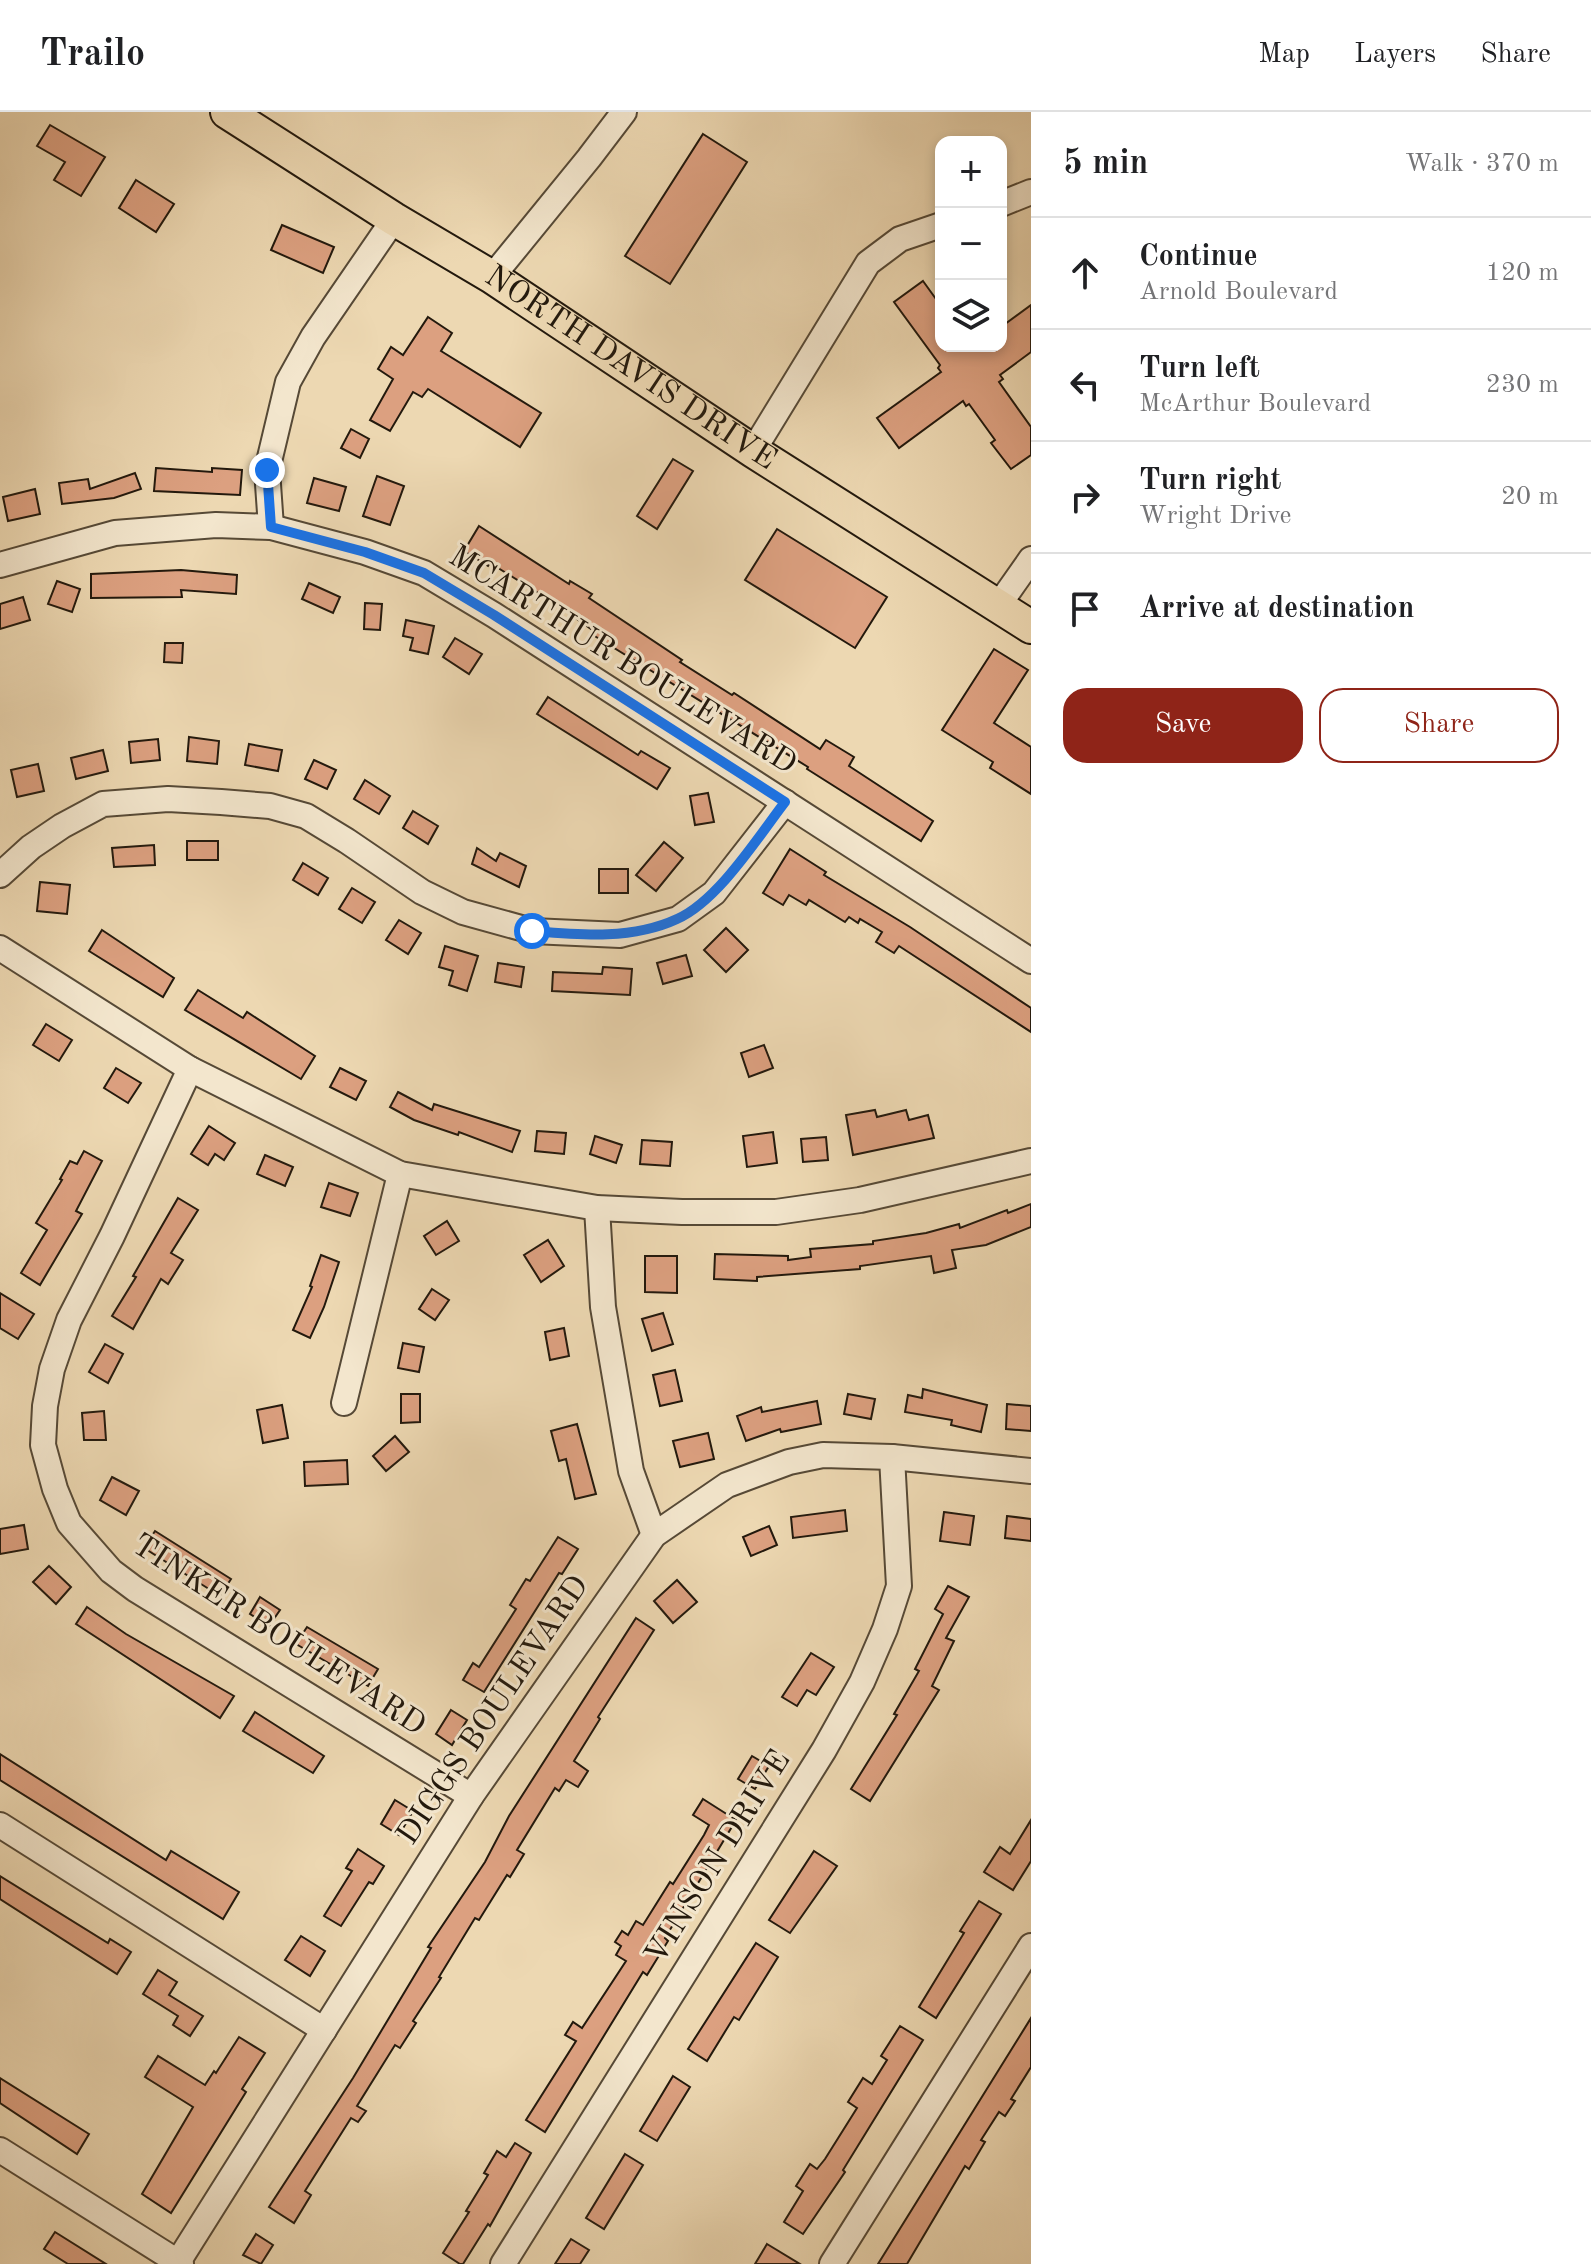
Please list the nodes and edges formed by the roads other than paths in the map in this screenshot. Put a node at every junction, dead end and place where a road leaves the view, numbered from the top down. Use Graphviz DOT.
graph roads {
  1 [pos="227,112"];
  2 [pos="624,112"];
  3 [pos="1031,192"];
  4 [pos="1007,202"];
  5 [pos="394,219"];
  6 [pos="935,227"];
  7 [pos="492,277"];
  8 [pos="753,451"];
  9 [pos="271,527"];
  10 [pos="1031,559"];
  11 [pos="0,565"];
  12 [pos="998,606"];
  13 [pos="1031,627"];
  14 [pos="785,802"];
  15 [pos="0,875"];
  16 [pos="0,948"];
  17 [pos="1031,961"];
  18 [pos="190,1069"];
  19 [pos="1031,1161"];
  20 [pos="400,1174"];
  21 [pos="597,1208"];
  22 [pos="344,1403"];
  23 [pos="892,1457"];
  24 [pos="1031,1471"];
  25 [pos="654,1535"];
  26 [pos="471,1796"];
  27 [pos="0,1825"];
  28 [pos="1031,1946"];
  29 [pos="324,2030"];
  30 [pos="0,2150"];
  31 [pos="180,2263"];
  32 [pos="503,2264"];
  33 [pos="832,2264"];
  1 -- 5 [label="main road, NORTH DAVIS DRIVE"];
  2 -- 7 [label="street"];
  3 -- 4 [label="street"];
  5 -- 7 [label="main road, NORTH DAVIS DRIVE"];
  5 -- 9 [label="street"];
  6 -- 8 [label="street"];
  7 -- 8 [label="main road, NORTH DAVIS DRIVE"];
  8 -- 12 [label="main road, NORTH DAVIS DRIVE"];
  9 -- 11 [label="street, MCARTHUR BOULEVARD"];
  9 -- 14 [label="street, MCARTHUR BOULEVARD"];
  10 -- 12 [label="street"];
  12 -- 13 [label="main road, NORTH DAVIS DRIVE"];
  14 -- 15 [label="street"];
  14 -- 17 [label="street, MCARTHUR BOULEVARD"];
  16 -- 18 [label="street"];
  18 -- 20 [label="street"];
  18 -- 26 [label="street, TINKER BOULEVARD"];
  19 -- 21 [label="street"];
  20 -- 21 [label="street"];
  20 -- 22 [label="street"];
  21 -- 25 [label="street"];
  23 -- 24 [label="street, DIGGS BOULEVARD"];
  23 -- 25 [label="street, DIGGS BOULEVARD"];
  23 -- 32 [label="street, VINSON DRIVE"];
  25 -- 26 [label="street, DIGGS BOULEVARD"];
  26 -- 29 [label="street, DIGGS BOULEVARD"];
  27 -- 29 [label="street"];
  28 -- 33 [label="street"];
  29 -- 31 [label="street, DIGGS BOULEVARD"];
  30 -- 31 [label="street"];
}
